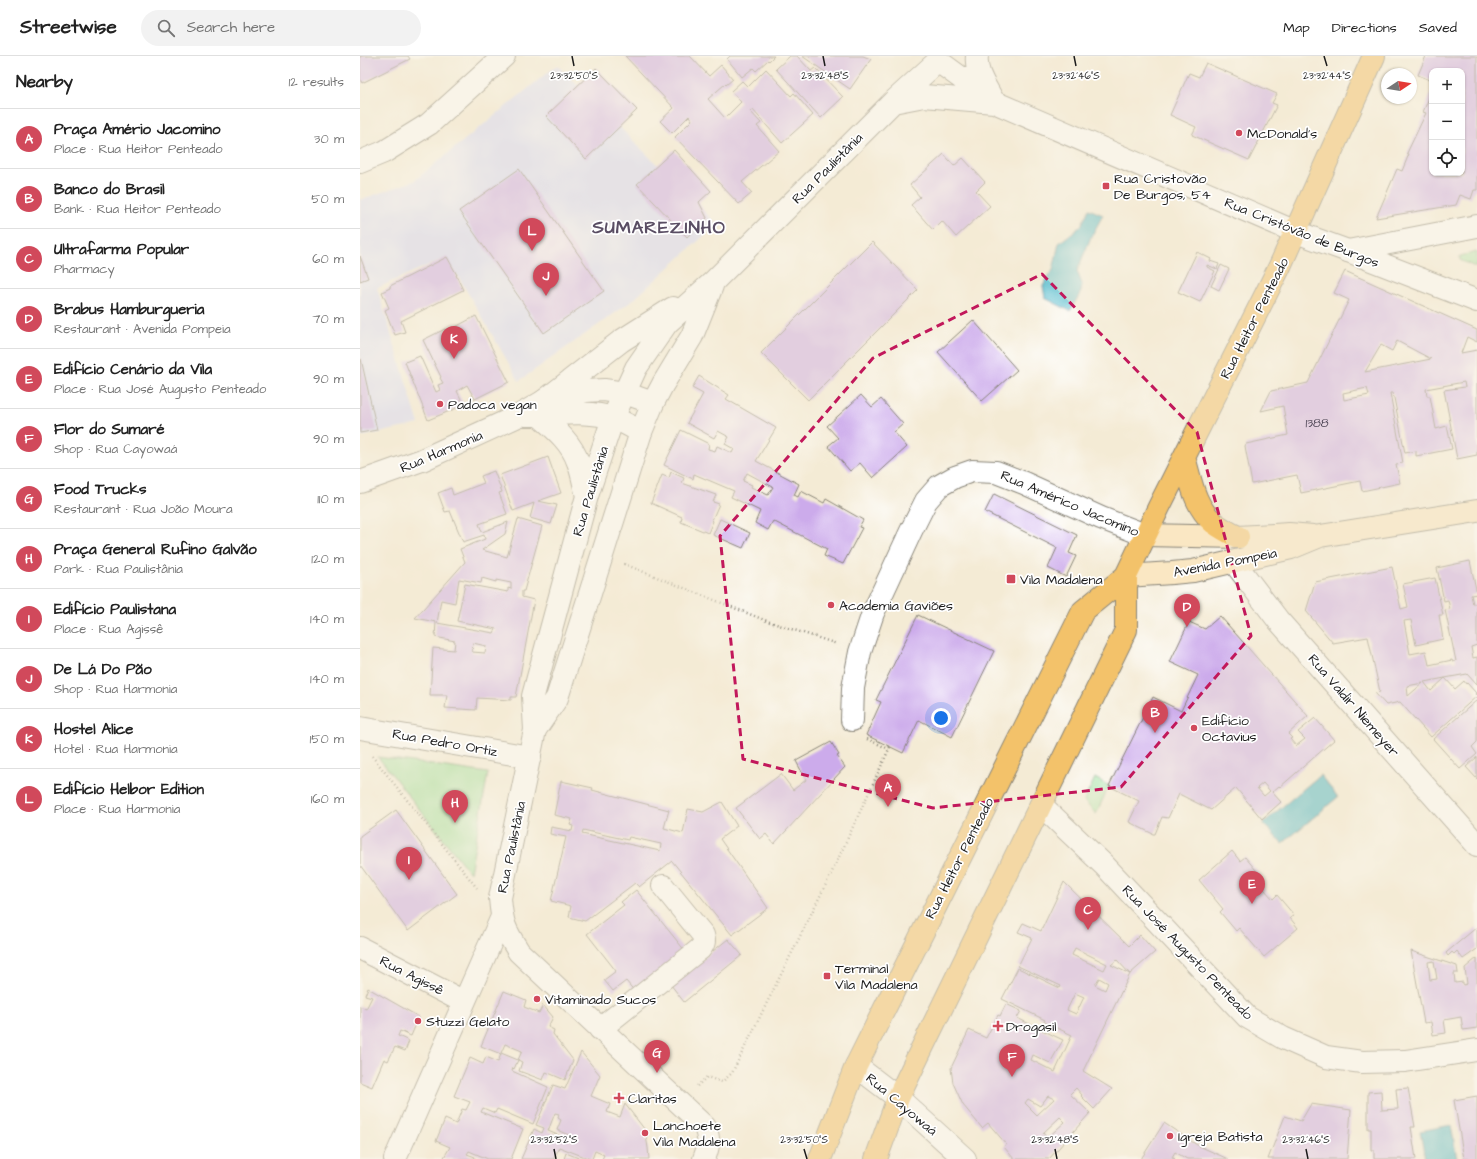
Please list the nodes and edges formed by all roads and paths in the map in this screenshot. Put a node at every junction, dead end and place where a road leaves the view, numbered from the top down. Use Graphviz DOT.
graph roads {
  1 [pos="504,56"];
  2 [pos="977,56"];
  3 [pos="1374,56"];
  4 [pos="940,59"];
  5 [pos="894,102"];
  6 [pos="994,102"];
  7 [pos="360,162"];
  8 [pos="1477,226"];
  9 [pos="1296,232"];
  10 [pos="1348,250"];
  11 [pos="713,282"];
  12 [pos="1477,301"];
  13 [pos="625,393"];
  14 [pos="653,402"];
  15 [pos="535,411"];
  16 [pos="613,418"];
  17 [pos="641,432"];
  18 [pos="1184,456"];
  19 [pos="360,482"];
  20 [pos="587,496"];
  21 [pos="1477,512"];
  22 [pos="1145,536"];
  23 [pos="1320,536"];
  24 [pos="1238,537"];
  25 [pos="602,555"];
  26 [pos="1234,562"];
  27 [pos="1126,576"];
  28 [pos="860,652"];
  29 [pos="852,720"];
  30 [pos="360,728"];
  31 [pos="535,730"];
  32 [pos="890,747"];
  33 [pos="370,754"];
  34 [pos="530,757"];
  35 [pos="1041,804"];
  36 [pos="1477,845"];
  37 [pos="663,886"];
  38 [pos="477,888"];
  39 [pos="502,919"];
  40 [pos="360,948"];
  41 [pos="464,1002"];
  42 [pos="600,1029"];
  43 [pos="1477,1050"];
  44 [pos="856,1066"];
  45 [pos="898,1098"];
  46 [pos="678,1102"];
  47 [pos="395,1159"];
  48 [pos="704,1159"];
  49 [pos="820,1159"];
  50 [pos="876,1159"];
  51 [pos="965,1159"];
  1 -- 7 [label="street"];
  2 -- 6 [label="street"];
  3 -- 9 [label="main road, Rua Heitor Penteado"];
  4 -- 5 [label="street, Rua Paulistânia"];
  4 -- 6 [label="street, Rua Cristóvão de Burgos"];
  5 -- 6 [label="street"];
  5 -- 11 [label="street, Rua Paulistânia"];
  6 -- 9 [label="street, Rua Cristóvão de Burgos"];
  8 -- 10 [label="street"];
  9 -- 10 [label="street, Rua Cristóvão de Burgos"];
  9 -- 18 [label="main road, Rua Heitor Penteado"];
  10 -- 12 [label="street, Rua Cristóvão de Burgos"];
  11 -- 13 [label="street, Rua Paulistânia"];
  11 -- 14 [label="street, Rua Paulistânia"];
  11 -- 15 [label="street"];
  13 -- 14 [label="street, Rua Harmonia"];
  13 -- 15 [label="street, Rua Harmonia"];
  13 -- 16 [label="street, Rua Paulistânia"];
  14 -- 17 [label="street, Rua Paulistânia"];
  15 -- 16 [label="street, Rua Harmonia"];
  15 -- 19 [label="street, Rua Harmonia"];
  15 -- 20 [label="street"];
  16 -- 17 [label="street, Rua Harmonia"];
  16 -- 20 [label="street, Rua Paulistânia"];
  17 -- 25 [label="street, Rua Paulistânia"];
  18 -- 22 [label="main road, Rua Heitor Penteado"];
  18 -- 24 [label="main road"];
  20 -- 31 [label="street, Rua Paulistânia"];
  21 -- 23 [label="main road, Avenida Pompeia"];
  22 -- 24 [label="main road, Avenida Pompeia"];
  22 -- 27 [label="main road, Rua Heitor Penteado"];
  22 -- 28 [label="street, Rua Américo Jacomino"];
  23 -- 24 [label="main road, Avenida Pompeia"];
  23 -- 26 [label="main road, Avenida Pompeia"];
  25 -- 28 [label="path"];
  25 -- 31 [label="street, Rua Paulistânia"];
  26 -- 27 [label="main road, Avenida Pompeia"];
  26 -- 36 [label="street, Rua Valdir Niemeyer"];
  27 -- 35 [label="main road, Rua Heitor Penteado"];
  27 -- 44 [label="main road, Rua Heitor Penteado"];
  28 -- 29 [label="street, Rua Américo Jacomino"];
  30 -- 34 [label="street, Rua Pedro Ortiz"];
  31 -- 34 [label="street, Rua Paulistânia"];
  32 -- 46 [label="path"];
  33 -- 38 [label="path"];
  34 -- 39 [label="street, Rua Paulistânia"];
  35 -- 43 [label="street, Rua José Augusto Penteado"];
  35 -- 45 [label="main road, Rua Heitor Penteado"];
  37 -- 42 [label="street"];
  39 -- 41 [label="street"];
  39 -- 42 [label="street"];
  40 -- 41 [label="street, Rua Agissê"];
  41 -- 47 [label="street"];
  42 -- 46 [label="street"];
  44 -- 45 [label="street, Rua Cayowaá"];
  44 -- 49 [label="main road, Rua Heitor Penteado"];
  45 -- 50 [label="main road, Rua Heitor Penteado"];
  45 -- 51 [label="street, Rua Cayowaá"];
  46 -- 48 [label="street"];
}
